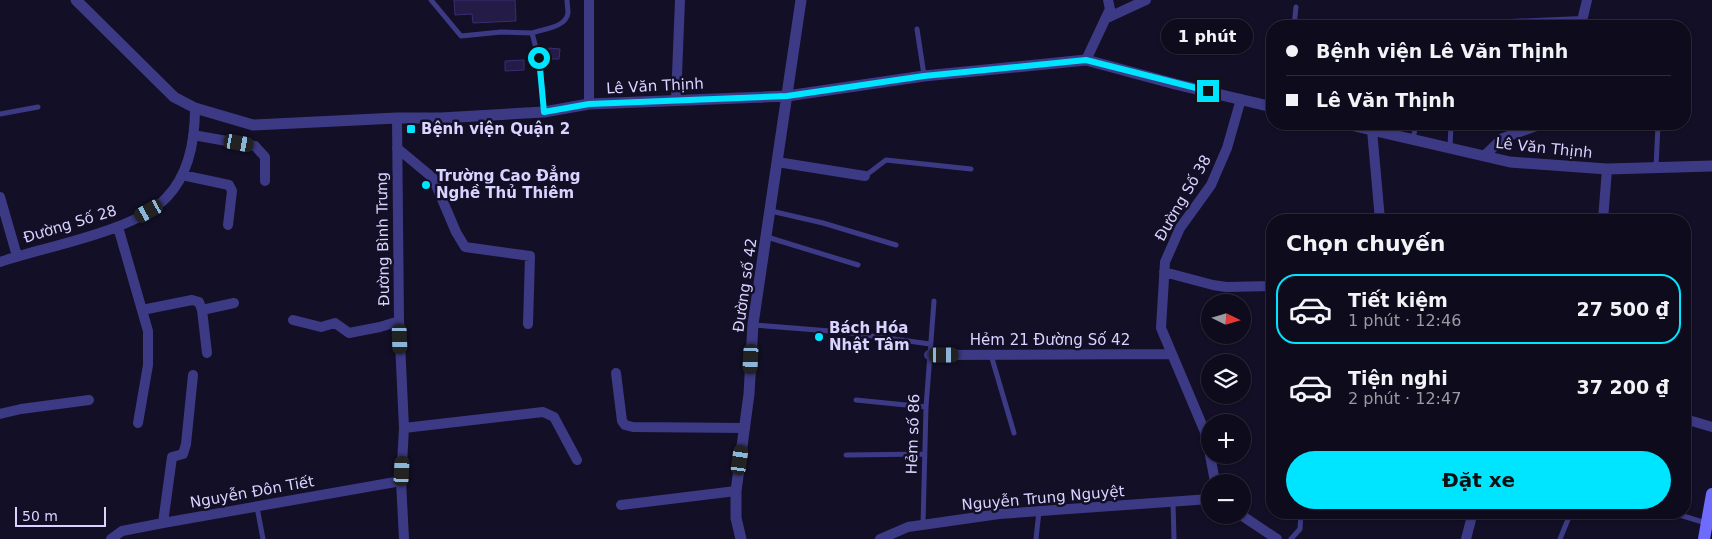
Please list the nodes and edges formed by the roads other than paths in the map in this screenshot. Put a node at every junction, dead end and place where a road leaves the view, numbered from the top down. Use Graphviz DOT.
graph roads {
  1 [pos="76,0"];
  2 [pos="431,0"];
  3 [pos="567,0"];
  4 [pos="589,0"];
  5 [pos="680,0"];
  6 [pos="800,0"];
  7 [pos="1108,0"];
  8 [pos="1146,0"];
  9 [pos="1587,0"];
  10 [pos="1296,7"];
  11 [pos="1105,19"];
  12 [pos="1295,20"];
  13 [pos="1582,20"];
  14 [pos="917,29"];
  15 [pos="532,34"];
  16 [pos="1086,60"];
  17 [pos="924,76"];
  18 [pos="787,96"];
  19 [pos="1241,99"];
  20 [pos="676,100"];
  21 [pos="589,104"];
  22 [pos="1266,105"];
  23 [pos="38,107"];
  24 [pos="195,108"];
  25 [pos="544,112"];
  26 [pos="0,114"];
  27 [pos="397,118"];
  28 [pos="1372,130"];
  29 [pos="1415,130"];
  30 [pos="1451,130"];
  31 [pos="1525,130"];
  32 [pos="1658,130"];
  33 [pos="193,135"];
  34 [pos="1413,139"];
  35 [pos="397,148"];
  36 [pos="1450,148"];
  37 [pos="1484,156"];
  38 [pos="777,162"];
  39 [pos="1712,166"];
  40 [pos="1656,167"];
  41 [pos="971,169"];
  42 [pos="1606,169"];
  43 [pos="182,175"];
  44 [pos="865,176"];
  45 [pos="264,181"];
  46 [pos="0,197"];
  47 [pos="771,211"];
  48 [pos="1379,214"];
  49 [pos="1602,214"];
  50 [pos="228,225"];
  51 [pos="118,228"];
  52 [pos="767,237"];
  53 [pos="896,246"];
  54 [pos="17,256"];
  55 [pos="0,262"];
  56 [pos="858,265"];
  57 [pos="1164,272"];
  58 [pos="1266,286"];
  59 [pos="934,301"];
  60 [pos="234,303"];
  61 [pos="142,310"];
  62 [pos="202,310"];
  63 [pos="294,320"];
  64 [pos="399,321"];
  65 [pos="528,324"];
  66 [pos="753,324"];
  67 [pos="930,344"];
  68 [pos="207,353"];
  69 [pos="1172,354"];
  70 [pos="929,355"];
  71 [pos="990,355"];
  72 [pos="616,373"];
  73 [pos="193,375"];
  74 [pos="89,400"];
  75 [pos="856,400"];
  76 [pos="926,407"];
  77 [pos="0,414"];
  78 [pos="1691,421"];
  79 [pos="138,423"];
  80 [pos="1201,423"];
  81 [pos="1712,427"];
  82 [pos="404,428"];
  83 [pos="745,428"];
  84 [pos="1014,433"];
  85 [pos="924,454"];
  86 [pos="846,455"];
  87 [pos="577,460"];
  88 [pos="401,481"];
  89 [pos="736,491"];
  90 [pos="1712,494"];
  91 [pos="1201,500"];
  92 [pos="1173,502"];
  93 [pos="621,504"];
  94 [pos="257,507"];
  95 [pos="1039,511"];
  96 [pos="1691,518"];
  97 [pos="1301,519"];
  98 [pos="1471,519"];
  99 [pos="1568,519"];
  100 [pos="1251,522"];
  101 [pos="163,523"];
  102 [pos="1709,524"];
  103 [pos="923,525"];
  104 [pos="897,535"];
  105 [pos="111,539"];
  106 [pos="263,539"];
  107 [pos="404,539"];
  108 [pos="741,539"];
  109 [pos="880,539"];
  110 [pos="1036,539"];
  111 [pos="1174,539"];
  112 [pos="1277,539"];
  113 [pos="1291,539"];
  114 [pos="1466,539"];
  115 [pos="1560,539"];
  116 [pos="1704,539"];
  1 -- 24 [label="street, Lê Văn Thịnh"];
  2 -- 15 [label="lane"];
  3 -- 15 [label="lane"];
  4 -- 21 [label="street"];
  5 -- 20 [label="street"];
  6 -- 18 [label="street, Đường số 42"];
  7 -- 11 [label="street"];
  8 -- 11 [label="street"];
  9 -- 13 [label="street"];
  10 -- 12 [label="lane"];
  11 -- 16 [label="street"];
  14 -- 17 [label="lane"];
  15 -- 25 [label="lane"];
  16 -- 17 [label="street, Lê Văn Thịnh"];
  16 -- 19 [label="street, Lê Văn Thịnh"];
  17 -- 18 [label="street, Lê Văn Thịnh"];
  18 -- 20 [label="street, Lê Văn Thịnh"];
  18 -- 38 [label="street, Đường số 42"];
  19 -- 22 [label="street, Lê Văn Thịnh"];
  19 -- 57 [label="street, Đường Số 38"];
  20 -- 21 [label="street, Lê Văn Thịnh"];
  21 -- 25 [label="street, Lê Văn Thịnh"];
  23 -- 26 [label="lane"];
  24 -- 27 [label="street, Lê Văn Thịnh"];
  24 -- 33 [label="street, Đường Số 28"];
  25 -- 27 [label="street, Lê Văn Thịnh"];
  27 -- 35 [label="street, Đường Bình Trưng"];
  28 -- 34 [label="street, Lê Văn Thịnh"];
  28 -- 48 [label="street"];
  29 -- 34 [label="lane"];
  30 -- 36 [label="lane"];
  31 -- 37 [label="street"];
  32 -- 40 [label="lane"];
  33 -- 43 [label="street, Đường Số 28"];
  33 -- 45 [label="street"];
  34 -- 36 [label="street, Lê Văn Thịnh"];
  35 -- 64 [label="street, Đường Bình Trưng"];
  35 -- 65 [label="street"];
  36 -- 37 [label="street, Lê Văn Thịnh"];
  37 -- 42 [label="street, Lê Văn Thịnh"];
  38 -- 44 [label="street"];
  38 -- 47 [label="street, Đường số 42"];
  39 -- 40 [label="street, Lê Văn Thịnh"];
  40 -- 42 [label="street, Lê Văn Thịnh"];
  41 -- 44 [label="lane"];
  42 -- 49 [label="street"];
  43 -- 50 [label="street"];
  43 -- 51 [label="street, Đường Số 28"];
  46 -- 54 [label="street"];
  47 -- 52 [label="street, Đường số 42"];
  47 -- 53 [label="lane"];
  51 -- 54 [label="street, Đường Số 28"];
  51 -- 61 [label="street"];
  52 -- 56 [label="lane"];
  52 -- 66 [label="street, Đường số 42"];
  54 -- 55 [label="street, Đường Số 28"];
  57 -- 58 [label="street"];
  57 -- 69 [label="street, Đường Số 38"];
  59 -- 67 [label="lane, Hẻm số 86"];
  60 -- 62 [label="street"];
  61 -- 62 [label="street"];
  61 -- 79 [label="street"];
  62 -- 68 [label="street"];
  63 -- 64 [label="street"];
  64 -- 82 [label="street, Đường Bình Trưng"];
  66 -- 67 [label="lane"];
  66 -- 83 [label="street, Đường số 42"];
  67 -- 70 [label="lane, Hẻm số 86"];
  69 -- 71 [label="street, Hẻm 21 Đường Số 42"];
  69 -- 80 [label="street, Đường Số 38"];
  70 -- 71 [label="street, Hẻm 21 Đường Số 42"];
  70 -- 76 [label="lane, Hẻm số 86"];
  71 -- 84 [label="lane"];
  72 -- 83 [label="street"];
  73 -- 101 [label="street"];
  74 -- 77 [label="street"];
  75 -- 76 [label="lane"];
  76 -- 85 [label="lane, Hẻm số 86"];
  78 -- 81 [label="street"];
  82 -- 87 [label="street"];
  82 -- 88 [label="street, Đường Bình Trưng"];
  83 -- 89 [label="street, Đường số 42"];
  85 -- 86 [label="lane"];
  85 -- 103 [label="lane, Hẻm số 86"];
  88 -- 94 [label="street, Nguyễn Đôn Tiết"];
  88 -- 107 [label="street, Đường Bình Trưng"];
  89 -- 93 [label="street"];
  89 -- 108 [label="street, Đường số 42"];
  90 -- 102 [label="main road"];
  91 -- 92 [label="street, Nguyễn Trung Nguyệt"];
  92 -- 95 [label="street, Nguyễn Trung Nguyệt"];
  92 -- 111 [label="lane"];
  94 -- 101 [label="street, Nguyễn Đôn Tiết"];
  94 -- 106 [label="lane"];
  95 -- 103 [label="street, Nguyễn Trung Nguyệt"];
  95 -- 110 [label="lane"];
  96 -- 102 [label="lane"];
  97 -- 113 [label="lane"];
  98 -- 114 [label="street"];
  99 -- 115 [label="lane"];
  100 -- 112 [label="street"];
  101 -- 105 [label="street, Nguyễn Đôn Tiết"];
  102 -- 116 [label="main road"];
  103 -- 104 [label="street, Nguyễn Trung Nguyệt"];
  104 -- 109 [label="street, Nguyễn Trung Nguyệt"];
}
